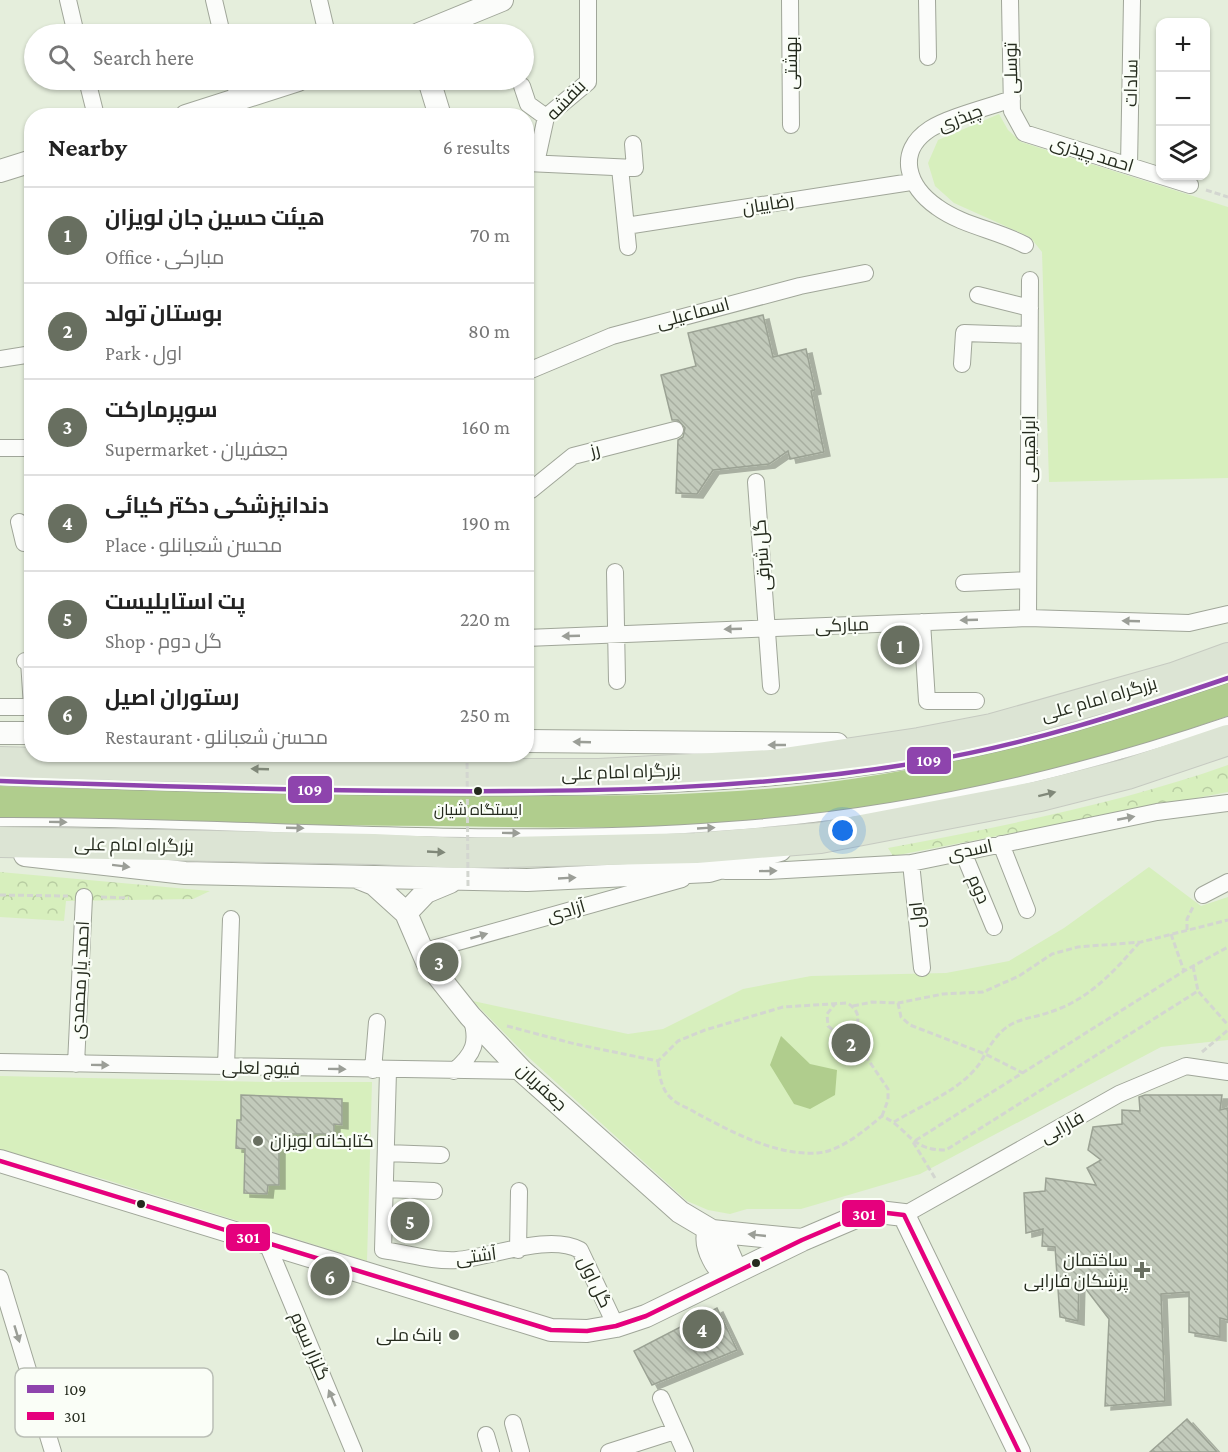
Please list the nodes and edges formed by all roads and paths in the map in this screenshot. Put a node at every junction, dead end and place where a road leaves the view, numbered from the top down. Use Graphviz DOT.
graph roads {
  1 [pos="68,0"];
  2 [pos="214,0"];
  3 [pos="319,0"];
  4 [pos="588,0"];
  5 [pos="790,0"];
  6 [pos="927,0"];
  7 [pos="1010,0"];
  8 [pos="1132,0"];
  9 [pos="499,1"];
  10 [pos="74,24"];
  11 [pos="220,24"];
  12 [pos="325,24"];
  13 [pos="443,24"];
  14 [pos="928,57"];
  15 [pos="90,90"];
  16 [pos="236,90"];
  17 [pos="432,90"];
  18 [pos="523,90"];
  19 [pos="1012,99"];
  20 [pos="94,108"];
  21 [pos="201,108"];
  22 [pos="438,108"];
  23 [pos="534,108"];
  24 [pos="534,108"];
  25 [pos="546,117"];
  26 [pos="791,125"];
  27 [pos="1024,133"];
  28 [pos="633,144"];
  29 [pos="534,154"];
  30 [pos="534,163"];
  31 [pos="24,164"];
  32 [pos="1129,166"];
  33 [pos="620,168"];
  34 [pos="0,171"];
  35 [pos="911,182"];
  36 [pos="1190,185"];
  37 [pos="1228,197"];
  38 [pos="626,226"];
  39 [pos="1025,245"];
  40 [pos="628,247"];
  41 [pos="866,273"];
  42 [pos="1030,280"];
  43 [pos="978,295"];
  44 [pos="1030,308"];
  45 [pos="1029,336"];
  46 [pos="24,355"];
  47 [pos="0,358"];
  48 [pos="962,364"];
  49 [pos="534,369"];
  50 [pos="675,430"];
  51 [pos="0,448"];
  52 [pos="24,448"];
  53 [pos="756,482"];
  54 [pos="534,488"];
  55 [pos="19,522"];
  56 [pos="24,536"];
  57 [pos="615,572"];
  58 [pos="1028,580"];
  59 [pos="964,583"];
  60 [pos="1228,615"];
  61 [pos="1028,618"];
  62 [pos="922,622"];
  63 [pos="768,628"];
  64 [pos="615,634"];
  65 [pos="534,638"];
  66 [pos="1228,658"];
  67 [pos="1228,678"];
  68 [pos="617,681"];
  69 [pos="771,686"];
  70 [pos="976,701"];
  71 [pos="0,707"];
  72 [pos="24,707"];
  73 [pos="1228,721"];
  74 [pos="0,733"];
  75 [pos="24,733"];
  76 [pos="1228,740"];
  77 [pos="534,741"];
  78 [pos="919,744"];
  79 [pos="0,762"];
  80 [pos="467,762"];
  81 [pos="0,781"];
  82 [pos="1228,803"];
  83 [pos="0,822"];
  84 [pos="820,838"];
  85 [pos="0,842"];
  86 [pos="1001,844"];
  87 [pos="0,852"];
  88 [pos="963,852"];
  89 [pos="911,863"];
  90 [pos="709,871"];
  91 [pos="355,876"];
  92 [pos="1228,882"];
  93 [pos="463,883"];
  94 [pos="0,895"];
  95 [pos="1203,895"];
  96 [pos="84,897"];
  97 [pos="129,898"];
  98 [pos="1027,910"];
  99 [pos="406,913"];
  100 [pos="231,919"];
  101 [pos="1228,920"];
  102 [pos="994,927"];
  103 [pos="1187,930"];
  104 [pos="1171,934"];
  105 [pos="1141,942"];
  106 [pos="1228,947"];
  107 [pos="422,952"];
  108 [pos="1193,966"];
  109 [pos="922,968"];
  110 [pos="1184,971"];
  111 [pos="1198,991"];
  112 [pos="898,1003"];
  113 [pos="835,1004"];
  114 [pos="853,1006"];
  115 [pos="470,1016"];
  116 [pos="376,1022"];
  117 [pos="1228,1025"];
  118 [pos="1228,1030"];
  119 [pos="850,1033"];
  120 [pos="985,1054"];
  121 [pos="658,1061"];
  122 [pos="0,1062"];
  123 [pos="76,1064"];
  124 [pos="1186,1066"];
  125 [pos="226,1067"];
  126 [pos="380,1070"];
  127 [pos="454,1071"];
  128 [pos="522,1071"];
  129 [pos="1228,1072"];
  130 [pos="1023,1073"];
  131 [pos="882,1116"];
  132 [pos="894,1122"];
  133 [pos="913,1142"];
  134 [pos="386,1153"];
  135 [pos="441,1155"];
  136 [pos="0,1161"];
  137 [pos="385,1189"];
  138 [pos="434,1191"];
  139 [pos="519,1191"];
  140 [pos="944,1193"];
  141 [pos="904,1215"];
  142 [pos="712,1231"];
  143 [pos="802,1240"];
  144 [pos="266,1241"];
  145 [pos="569,1244"];
  146 [pos="518,1250"];
  147 [pos="730,1275"];
  148 [pos="0,1278"];
  149 [pos="616,1326"];
  150 [pos="27,1368"];
  151 [pos="661,1398"];
  152 [pos="513,1423"];
  153 [pos="675,1431"];
  154 [pos="486,1435"];
  155 [pos="48,1437"];
  156 [pos="52,1452"];
  157 [pos="354,1452"];
  158 [pos="491,1452"];
  159 [pos="521,1452"];
  160 [pos="609,1452"];
  161 [pos="685,1452"];
  162 [pos="1019,1452"];
  1 -- 10 [label="street"];
  2 -- 11 [label="street"];
  3 -- 12 [label="street"];
  4 -- 25 [label="street, بنفشه"];
  5 -- 26 [label="street, بهشتی"];
  6 -- 14 [label="street"];
  7 -- 19 [label="street, توسلی"];
  8 -- 32 [label="street, سادات"];
  9 -- 13 [label="main road"];
  15 -- 20 [label="street"];
  16 -- 21 [label="main road"];
  17 -- 22 [label="main road"];
  18 -- 24 [label="street"];
  19 -- 27 [label="street, توسلی"];
  19 -- 35 [label="street, چیذری"];
  23 -- 25 [label="street"];
  25 -- 29 [label="street, بنفشه"];
  27 -- 32 [label="street, احمد چیذری"];
  28 -- 33 [label="street"];
  30 -- 33 [label="street"];
  31 -- 34 [label="main road"];
  32 -- 36 [label="street, احمد چیذری"];
  33 -- 38 [label="street"];
  35 -- 38 [label="street, رضاییان"];
  35 -- 39 [label="street"];
  36 -- 37 [label="path"];
  38 -- 40 [label="street"];
  41 -- 49 [label="street, اسماعیلی"];
  42 -- 44 [label="street, ابراهیمی"];
  43 -- 44 [label="street"];
  44 -- 45 [label="street, ابراهیمی"];
  45 -- 48 [label="street"];
  45 -- 58 [label="street, ابراهیمی"];
  46 -- 47 [label="street"];
  50 -- 54 [label="street, رز"];
  51 -- 52 [label="street"];
  53 -- 63 [label="street, گل شرقی"];
  55 -- 56 [label="street"];
  57 -- 64 [label="street"];
  58 -- 59 [label="street"];
  58 -- 61 [label="street, ابراهیمی"];
  60 -- 61 [label="street, مبارکی, one-way"];
  61 -- 62 [label="street, مبارکی, one-way"];
  62 -- 63 [label="street, مبارکی"];
  62 -- 70 [label="street"];
  63 -- 64 [label="street, مبارکی, one-way"];
  63 -- 69 [label="street, گل شرقی"];
  64 -- 65 [label="street, مبارکی, one-way"];
  64 -- 68 [label="street"];
  66 -- 78 [label="highway, بزرگراه امام علی"];
  67 -- 81 [label="lane"];
  71 -- 72 [label="street"];
  83 -- 73 [label="lane, one-way"];
  74 -- 75 [label="main road"];
  84 -- 76 [label="highway, بزرگراه امام علی, one-way"];
  78 -- 77 [label="main road, one-way"];
  78 -- 79 [label="highway, بزرگراه امام علی, one-way"];
  80 -- 93 [label="path, bridge"];
  86 -- 82 [label="street, اسدی, one-way"];
  85 -- 84 [label="highway, بزرگراه امام علی, one-way"];
  84 -- 90 [label="main road"];
  86 -- 88 [label="street, اسدی"];
  86 -- 98 [label="street"];
  87 -- 91 [label="main road, one-way"];
  88 -- 89 [label="street, اسدی"];
  88 -- 102 [label="street, دوم"];
  90 -- 89 [label="street, اسدی, one-way"];
  89 -- 109 [label="street, اول"];
  93 -- 90 [label="main road, one-way"];
  107 -- 90 [label="street, آزادی, one-way"];
  91 -- 93 [label="main road"];
  91 -- 99 [label="main road, جعفریان"];
  92 -- 95 [label="street"];
  93 -- 99 [label="main road"];
  94 -- 96 [label="path"];
  95 -- 103 [label="path"];
  96 -- 97 [label="path"];
  96 -- 123 [label="street, احمد یار محمدی"];
  99 -- 107 [label="main road, جعفریان"];
  100 -- 125 [label="street"];
  101 -- 103 [label="path"];
  103 -- 104 [label="path"];
  104 -- 105 [label="path"];
  104 -- 110 [label="path"];
  105 -- 112 [label="path"];
  105 -- 120 [label="path"];
  106 -- 108 [label="path"];
  107 -- 115 [label="main road, جعفریان"];
  108 -- 110 [label="path"];
  108 -- 111 [label="path"];
  110 -- 130 [label="path"];
  111 -- 117 [label="path"];
  111 -- 133 [label="path"];
  112 -- 114 [label="path"];
  112 -- 120 [label="path"];
  113 -- 114 [label="path"];
  113 -- 119 [label="path"];
  113 -- 121 [label="path"];
  114 -- 119 [label="path"];
  115 -- 121 [label="path"];
  115 -- 127 [label="street"];
  115 -- 128 [label="main road, جعفریان"];
  116 -- 126 [label="street"];
  118 -- 124 [label="path"];
  119 -- 131 [label="path"];
  120 -- 130 [label="path"];
  120 -- 132 [label="path"];
  121 -- 131 [label="path"];
  122 -- 123 [label="street, فیوج لعلی"];
  123 -- 125 [label="street, فیوج لعلی, one-way"];
  124 -- 129 [label="street"];
  124 -- 140 [label="street, فارابی"];
  125 -- 126 [label="street, فیوج لعلی, one-way"];
  126 -- 127 [label="street, فیوج لعلی"];
  126 -- 134 [label="street"];
  127 -- 128 [label="street, فیوج لعلی"];
  128 -- 142 [label="main road, جعفریان"];
  130 -- 133 [label="path"];
  131 -- 132 [label="path"];
  132 -- 133 [label="path"];
  133 -- 140 [label="path"];
  134 -- 135 [label="street"];
  134 -- 137 [label="street"];
  136 -- 144 [label="main road"];
  137 -- 138 [label="street"];
  137 -- 146 [label="street, آشتی"];
  139 -- 146 [label="street"];
  140 -- 141 [label="street, فارابی"];
  141 -- 143 [label="main road"];
  141 -- 162 [label="main road"];
  143 -- 142 [label="main road, one-way"];
  142 -- 147 [label="main road"];
  143 -- 147 [label="main road"];
  144 -- 149 [label="main road"];
  157 -- 144 [label="street, گلزار سوم, one-way"];
  145 -- 146 [label="street, آشتی"];
  145 -- 149 [label="street, گل اول"];
  147 -- 149 [label="main road"];
  148 -- 150 [label="street, one-way"];
  151 -- 153 [label="street"];
  152 -- 159 [label="street"];
  153 -- 160 [label="street"];
  153 -- 161 [label="street"];
  154 -- 158 [label="street"];
  155 -- 156 [label="street, one-way"];
}
